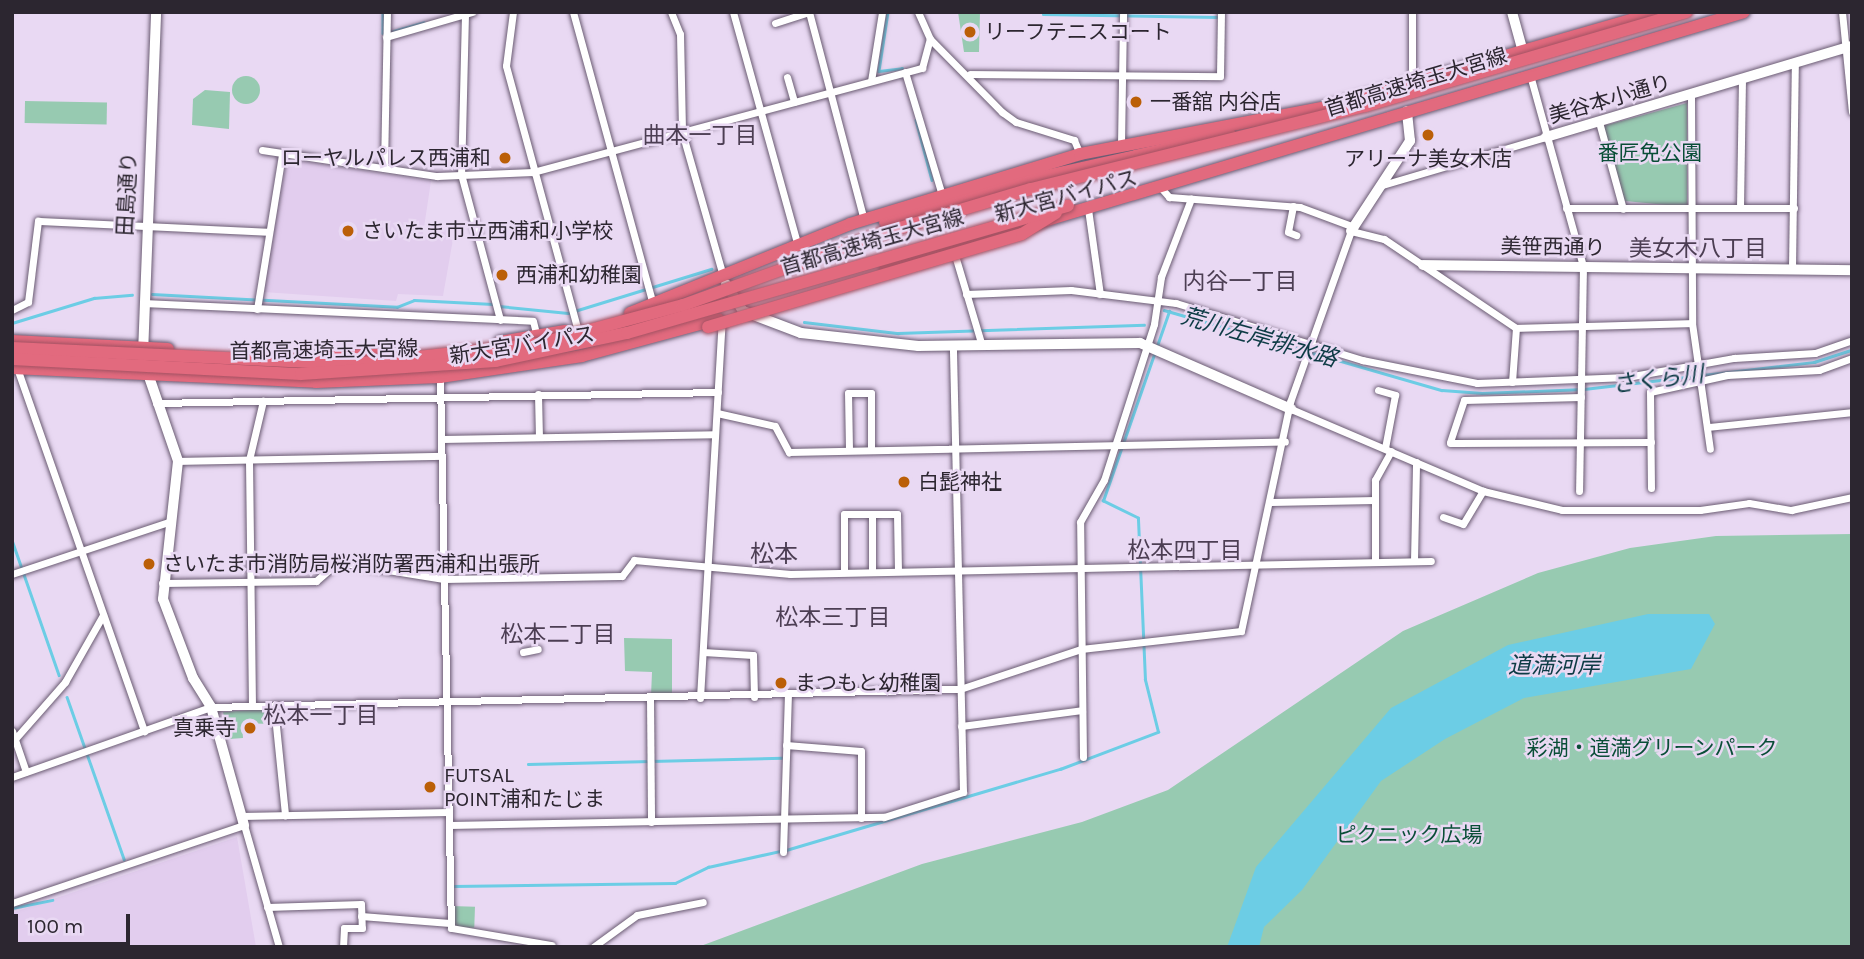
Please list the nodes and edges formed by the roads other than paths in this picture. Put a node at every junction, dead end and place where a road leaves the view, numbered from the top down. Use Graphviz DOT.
graph roads {
  1 [pos="156,12"];
  2 [pos="387,12"];
  3 [pos="513,12"];
  4 [pos="573,12"];
  5 [pos="671,12"];
  6 [pos="733,12"];
  7 [pos="809,12"];
  8 [pos="882,12"];
  9 [pos="918,12"];
  10 [pos="1123,12"];
  11 [pos="1222,12"];
  12 [pos="1412,12"];
  13 [pos="1512,12"];
  14 [pos="1658,12"];
  15 [pos="1687,12"];
  16 [pos="1720,12"];
  17 [pos="1744,12"];
  18 [pos="1842,12"];
  19 [pos="469,13"];
  20 [pos="775,23"];
  21 [pos="386,37"];
  22 [pos="930,39"];
  23 [pos="1849,47"];
  24 [pos="1523,52"];
  25 [pos="1795,63"];
  26 [pos="905,72"];
  27 [pos="970,74"];
  28 [pos="1530,75"];
  29 [pos="1122,76"];
  30 [pos="787,77"];
  31 [pos="1742,79"];
  32 [pos="871,81"];
  33 [pos="1412,84"];
  34 [pos="830,92"];
  35 [pos="1691,96"];
  36 [pos="794,102"];
  37 [pos="1851,105"];
  38 [pos="760,111"];
  39 [pos="1407,111"];
  40 [pos="1852,112"];
  41 [pos="1599,122"];
  42 [pos="1258,131"];
  43 [pos="682,132"];
  44 [pos="1546,137"];
  45 [pos="1121,145"];
  46 [pos="262,150"];
  47 [pos="611,151"];
  48 [pos="282,154"];
  49 [pos="1080,154"];
  50 [pos="384,168"];
  51 [pos="533,172"];
  52 [pos="461,174"];
  53 [pos="1379,186"];
  54 [pos="1162,189"];
  55 [pos="942,195"];
  56 [pos="1191,199"];
  57 [pos="1068,206"];
  58 [pos="1293,206"];
  59 [pos="1740,207"];
  60 [pos="1566,208"];
  61 [pos="1794,208"];
  62 [pos="1088,209"];
  63 [pos="1623,209"];
  64 [pos="1691,209"];
  65 [pos="864,220"];
  66 [pos="850,224"];
  67 [pos="144,226"];
  68 [pos="1352,229"];
  69 [pos="270,232"];
  70 [pos="1296,235"];
  71 [pos="798,246"];
  72 [pos="953,248"];
  73 [pos="1423,265"];
  74 [pos="1583,266"];
  75 [pos="1689,268"];
  76 [pos="1792,268"];
  77 [pos="1852,270"];
  78 [pos="724,280"];
  79 [pos="966,294"];
  80 [pos="1100,294"];
  81 [pos="651,296"];
  82 [pos="782,299"];
  83 [pos="142,303"];
  84 [pos="1158,304"];
  85 [pos="257,309"];
  86 [pos="12,310"];
  87 [pos="743,311"];
  88 [pos="722,317"];
  89 [pos="574,318"];
  90 [pos="500,320"];
  91 [pos="1692,323"];
  92 [pos="1582,326"];
  93 [pos="772,327"];
  94 [pos="1516,328"];
  95 [pos="537,337"];
  96 [pos="1852,340"];
  97 [pos="12,341"];
  98 [pos="628,346"];
  99 [pos="953,346"];
  100 [pos="982,346"];
  101 [pos="1152,346"];
  102 [pos="1312,347"];
  103 [pos="12,348"];
  104 [pos="141,348"];
  105 [pos="1852,358"];
  106 [pos="14,365"];
  107 [pos="1695,367"];
  108 [pos="148,376"];
  109 [pos="440,377"];
  110 [pos="1697,381"];
  111 [pos="1511,382"];
  112 [pos="1581,382"];
  113 [pos="1378,390"];
  114 [pos="718,392"];
  115 [pos="538,394"];
  116 [pos="441,396"];
  117 [pos="1581,396"];
  118 [pos="263,401"];
  119 [pos="156,403"];
  120 [pos="1291,409"];
  121 [pos="1852,412"];
  122 [pos="717,413"];
  123 [pos="1708,427"];
  124 [pos="716,435"];
  125 [pos="539,438"];
  126 [pos="442,439"];
  127 [pos="1285,442"];
  128 [pos="1651,442"];
  129 [pos="1580,443"];
  130 [pos="1120,444"];
  131 [pos="955,447"];
  132 [pos="849,449"];
  133 [pos="871,449"];
  134 [pos="1710,449"];
  135 [pos="1388,450"];
  136 [pos="442,456"];
  137 [pos="249,460"];
  138 [pos="177,461"];
  139 [pos="1416,462"];
  140 [pos="1651,488"];
  141 [pos="1483,491"];
  142 [pos="1579,491"];
  143 [pos="1852,497"];
  144 [pos="1375,500"];
  145 [pos="1271,502"];
  146 [pos="872,514"];
  147 [pos="1443,517"];
  148 [pos="172,521"];
  149 [pos="81,551"];
  150 [pos="1414,561"];
  151 [pos="1431,561"];
  152 [pos="1375,562"];
  153 [pos="1256,566"];
  154 [pos="708,568"];
  155 [pos="1080,568"];
  156 [pos="958,570"];
  157 [pos="898,571"];
  158 [pos="844,572"];
  159 [pos="872,572"];
  160 [pos="12,575"];
  161 [pos="444,579"];
  162 [pos="251,582"];
  163 [pos="161,583"];
  164 [pos="103,615"];
  165 [pos="538,649"];
  166 [pos="1081,649"];
  167 [pos="523,652"];
  168 [pos="703,652"];
  169 [pos="960,689"];
  170 [pos="788,696"];
  171 [pos="754,697"];
  172 [pos="700,698"];
  173 [pos="650,699"];
  174 [pos="447,703"];
  175 [pos="252,706"];
  176 [pos="274,706"];
  177 [pos="211,707"];
  178 [pos="1082,710"];
  179 [pos="961,726"];
  180 [pos="144,731"];
  181 [pos="14,735"];
  182 [pos="786,745"];
  183 [pos="1083,757"];
  184 [pos="26,772"];
  185 [pos="12,777"];
  186 [pos="449,812"];
  187 [pos="285,814"];
  188 [pos="861,818"];
  189 [pos="784,819"];
  190 [pos="242,820"];
  191 [pos="651,822"];
  192 [pos="449,825"];
  193 [pos="783,852"];
  194 [pos="12,902"];
  195 [pos="703,902"];
  196 [pos="267,907"];
  197 [pos="361,916"];
  198 [pos="450,923"];
  199 [pos="552,945"];
  200 [pos="279,947"];
  201 [pos="343,947"];
  202 [pos="593,947"];
  1 -- 67 [label="street, 田島通り"];
  2 -- 21 [label="street"];
  3 -- 51 [label="street"];
  4 -- 47 [label="street"];
  5 -- 43 [label="street"];
  6 -- 38 [label="street"];
  7 -- 20 [label="street"];
  7 -- 34 [label="street"];
  8 -- 32 [label="street"];
  9 -- 22 [label="street"];
  10 -- 29 [label="street"];
  11 -- 29 [label="street"];
  12 -- 33 [label="street"];
  13 -- 24 [label="street"];
  14 -- 24 [label="highway, 新大宮バイパス"];
  15 -- 42 [label="highway, 首都高速埼玉大宮線, bridge"];
  16 -- 57 [label="highway, 首都高速埼玉大宮線"];
  17 -- 28 [label="highway, 新大宮バイパス"];
  18 -- 23 [label="street"];
  19 -- 21 [label="street"];
  19 -- 52 [label="street"];
  21 -- 50 [label="street"];
  22 -- 26 [label="street"];
  22 -- 27 [label="street"];
  23 -- 25 [label="street, 美谷本小通り"];
  23 -- 37 [label="street"];
  24 -- 33 [label="highway, 新大宮バイパス"];
  25 -- 31 [label="street, 美谷本小通り"];
  25 -- 61 [label="street"];
  26 -- 32 [label="street"];
  26 -- 55 [label="street"];
  27 -- 29 [label="street"];
  27 -- 49 [label="street"];
  28 -- 39 [label="highway, 新大宮バイパス"];
  28 -- 44 [label="street"];
  29 -- 45 [label="street"];
  30 -- 36 [label="street"];
  31 -- 35 [label="street, 美谷本小通り"];
  31 -- 59 [label="street"];
  32 -- 34 [label="street"];
  33 -- 45 [label="highway, 新大宮バイパス"];
  34 -- 36 [label="street"];
  34 -- 65 [label="street"];
  35 -- 41 [label="street, 美谷本小通り"];
  35 -- 64 [label="street"];
  36 -- 38 [label="street"];
  37 -- 40 [label="street"];
  38 -- 43 [label="street"];
  38 -- 71 [label="street"];
  39 -- 53 [label="street"];
  39 -- 54 [label="highway, 新大宮バイパス"];
  41 -- 44 [label="street, 美谷本小通り"];
  41 -- 63 [label="street"];
  42 -- 66 [label="highway, bridge"];
  42 -- 103 [label="highway, 首都高速埼玉大宮線, bridge"];
  43 -- 47 [label="street"];
  43 -- 78 [label="street"];
  44 -- 53 [label="street, 美谷本小通り"];
  44 -- 60 [label="street"];
  45 -- 49 [label="highway, 新大宮バイパス"];
  46 -- 48 [label="street"];
  47 -- 51 [label="street"];
  47 -- 81 [label="street"];
  48 -- 50 [label="street"];
  48 -- 69 [label="street"];
  49 -- 55 [label="highway, 新大宮バイパス"];
  50 -- 52 [label="street"];
  51 -- 52 [label="street"];
  51 -- 89 [label="street"];
  52 -- 90 [label="street"];
  53 -- 68 [label="street"];
  54 -- 56 [label="street"];
  54 -- 62 [label="highway, 新大宮バイパス"];
  55 -- 65 [label="highway, 新大宮バイパス"];
  56 -- 58 [label="street"];
  56 -- 84 [label="street"];
  57 -- 98 [label="highway, bridge"];
  57 -- 106 [label="highway, 首都高速埼玉大宮線, bridge"];
  58 -- 68 [label="street"];
  58 -- 70 [label="street"];
  59 -- 61 [label="street"];
  59 -- 64 [label="street"];
  60 -- 63 [label="street"];
  60 -- 74 [label="street"];
  61 -- 76 [label="street"];
  62 -- 72 [label="highway, 新大宮バイパス"];
  62 -- 80 [label="street"];
  63 -- 64 [label="street"];
  64 -- 75 [label="street"];
  65 -- 66 [label="highway, 新大宮バイパス"];
  66 -- 71 [label="highway, 新大宮バイパス"];
  67 -- 69 [label="street"];
  67 -- 83 [label="street, 田島通り"];
  67 -- 86 [label="street"];
  68 -- 73 [label="street"];
  68 -- 102 [label="street"];
  69 -- 85 [label="street"];
  71 -- 78 [label="highway, 新大宮バイパス"];
  72 -- 79 [label="street"];
  72 -- 82 [label="highway, 新大宮バイパス"];
  73 -- 74 [label="street, 美笹西通り"];
  73 -- 94 [label="street"];
  74 -- 75 [label="street, 美笹西通り"];
  74 -- 92 [label="street"];
  75 -- 76 [label="street, 美笹西通り"];
  75 -- 91 [label="street"];
  76 -- 77 [label="street, 美笹西通り"];
  78 -- 81 [label="highway, 新大宮バイパス"];
  78 -- 87 [label="street"];
  79 -- 80 [label="street"];
  79 -- 100 [label="street"];
  80 -- 84 [label="street"];
  81 -- 89 [label="highway, 新大宮バイパス"];
  82 -- 87 [label="highway, 新大宮バイパス"];
  82 -- 93 [label="street"];
  83 -- 85 [label="street"];
  83 -- 104 [label="street, 田島通り"];
  84 -- 101 [label="street"];
  84 -- 102 [label="street"];
  85 -- 90 [label="street"];
  87 -- 88 [label="highway, 新大宮バイパス"];
  87 -- 93 [label="street"];
  88 -- 98 [label="highway, 新大宮バイパス"];
  88 -- 114 [label="street"];
  89 -- 95 [label="highway, 新大宮バイパス"];
  90 -- 95 [label="street"];
  91 -- 92 [label="street"];
  91 -- 107 [label="street"];
  92 -- 94 [label="street"];
  92 -- 112 [label="street"];
  93 -- 99 [label="street"];
  94 -- 111 [label="street"];
  95 -- 104 [label="highway, 新大宮バイパス"];
  96 -- 107 [label="street"];
  97 -- 104 [label="highway, 新大宮バイパス"];
  98 -- 109 [label="highway, 新大宮バイパス"];
  99 -- 100 [label="street"];
  99 -- 131 [label="street"];
  100 -- 101 [label="street"];
  101 -- 120 [label="street"];
  101 -- 130 [label="street"];
  102 -- 111 [label="street"];
  102 -- 120 [label="street"];
  104 -- 108 [label="street, 田島通り"];
  105 -- 110 [label="street"];
  106 -- 108 [label="highway, 新大宮バイパス"];
  106 -- 149 [label="street"];
  107 -- 110 [label="street"];
  107 -- 112 [label="street"];
  108 -- 109 [label="highway, 新大宮バイパス"];
  108 -- 119 [label="street, 田島通り"];
  109 -- 116 [label="street"];
  110 -- 123 [label="street"];
  110 -- 128 [label="street"];
  111 -- 112 [label="street"];
  112 -- 117 [label="street"];
  113 -- 135 [label="street"];
  114 -- 115 [label="street"];
  114 -- 122 [label="street"];
  115 -- 116 [label="street"];
  115 -- 125 [label="street"];
  116 -- 118 [label="street"];
  116 -- 126 [label="street"];
  117 -- 129 [label="street"];
  117 -- 129 [label="street"];
  118 -- 119 [label="street"];
  118 -- 137 [label="street"];
  119 -- 138 [label="street, 田島通り"];
  120 -- 127 [label="street"];
  120 -- 135 [label="street"];
  121 -- 123 [label="street"];
  122 -- 124 [label="street"];
  122 -- 132 [label="street"];
  123 -- 134 [label="street"];
  124 -- 125 [label="street"];
  124 -- 154 [label="street"];
  125 -- 126 [label="street"];
  126 -- 136 [label="street"];
  127 -- 130 [label="street"];
  127 -- 145 [label="street"];
  128 -- 129 [label="street"];
  128 -- 140 [label="street"];
  129 -- 142 [label="street"];
  130 -- 131 [label="street"];
  130 -- 155 [label="street"];
  131 -- 133 [label="street"];
  131 -- 156 [label="street"];
  132 -- 133 [label="street"];
  132 -- 133 [label="street"];
  135 -- 139 [label="street"];
  135 -- 144 [label="street"];
  136 -- 137 [label="street"];
  136 -- 161 [label="street"];
  137 -- 138 [label="street"];
  137 -- 162 [label="street"];
  138 -- 148 [label="street"];
  139 -- 141 [label="street"];
  139 -- 150 [label="street"];
  141 -- 143 [label="street"];
  141 -- 147 [label="street"];
  144 -- 145 [label="street"];
  144 -- 152 [label="street"];
  145 -- 153 [label="street"];
  146 -- 157 [label="street"];
  146 -- 158 [label="street"];
  146 -- 159 [label="street"];
  148 -- 149 [label="street"];
  148 -- 163 [label="street"];
  149 -- 160 [label="street"];
  149 -- 164 [label="street"];
  150 -- 151 [label="street"];
  150 -- 152 [label="street"];
  152 -- 153 [label="street"];
  153 -- 155 [label="street"];
  153 -- 166 [label="street"];
  154 -- 158 [label="street"];
  154 -- 161 [label="street"];
  154 -- 168 [label="street"];
  155 -- 156 [label="street"];
  155 -- 166 [label="street"];
  156 -- 157 [label="street"];
  156 -- 169 [label="street"];
  157 -- 159 [label="street"];
  158 -- 159 [label="street"];
  161 -- 162 [label="street"];
  161 -- 174 [label="street"];
  162 -- 163 [label="street"];
  162 -- 175 [label="street"];
  163 -- 177 [label="street"];
  164 -- 180 [label="street"];
  164 -- 181 [label="street"];
  165 -- 167 [label="street"];
  166 -- 169 [label="street"];
  166 -- 178 [label="street"];
  168 -- 171 [label="street"];
  168 -- 172 [label="street"];
  169 -- 170 [label="street"];
  169 -- 179 [label="street"];
  170 -- 171 [label="street"];
  170 -- 182 [label="street"];
  171 -- 172 [label="street"];
  172 -- 173 [label="street"];
  173 -- 174 [label="street"];
  173 -- 191 [label="street"];
  174 -- 176 [label="street"];
  174 -- 186 [label="street"];
  175 -- 176 [label="street"];
  175 -- 177 [label="street"];
  176 -- 187 [label="street"];
  177 -- 180 [label="street"];
  177 -- 190 [label="street"];
  178 -- 179 [label="street"];
  178 -- 183 [label="street"];
  179 -- 188 [label="street"];
  180 -- 184 [label="street"];
  181 -- 184 [label="street"];
  182 -- 188 [label="street"];
  182 -- 189 [label="street"];
  184 -- 185 [label="street"];
  186 -- 187 [label="street"];
  186 -- 192 [label="street"];
  187 -- 190 [label="street"];
  188 -- 189 [label="street"];
  189 -- 191 [label="street"];
  189 -- 193 [label="street"];
  190 -- 194 [label="street"];
  190 -- 196 [label="street"];
  191 -- 192 [label="street"];
  192 -- 198 [label="street"];
  195 -- 202 [label="street"];
  196 -- 197 [label="street"];
  196 -- 200 [label="street"];
  197 -- 198 [label="street"];
  197 -- 201 [label="street"];
  198 -- 199 [label="street"];
}
